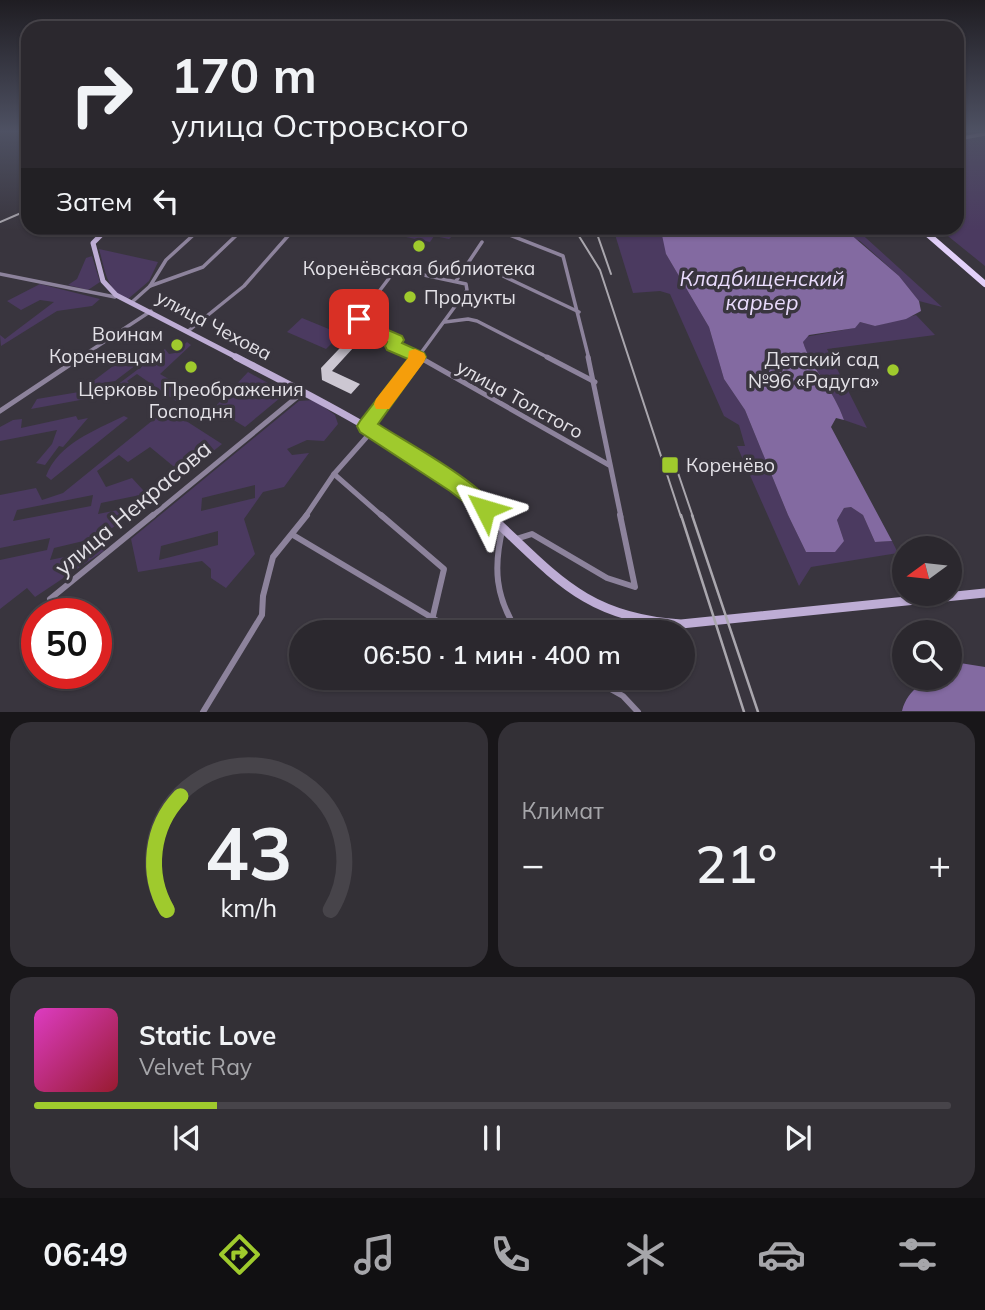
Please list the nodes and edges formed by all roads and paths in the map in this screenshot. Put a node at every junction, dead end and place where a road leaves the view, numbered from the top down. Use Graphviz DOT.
graph roads {
  1 [pos="101,235"];
  2 [pos="193,235"];
  3 [pos="237,235"];
  4 [pos="289,235"];
  5 [pos="510,235"];
  6 [pos="929,235"];
  7 [pos="482,242"];
  8 [pos="468,263"];
  9 [pos="0,274"];
  10 [pos="456,281"];
  11 [pos="985,284"];
  12 [pos="150,286"];
  13 [pos="107,290"];
  14 [pos="99,294"];
  15 [pos="115,297"];
  16 [pos="131,303"];
  17 [pos="151,311"];
  18 [pos="579,312"];
  19 [pos="444,322"];
  20 [pos="187,332"];
  21 [pos="418,357"];
  22 [pos="595,382"];
  23 [pos="303,392"];
  24 [pos="0,411"];
  25 [pos="369,428"];
  26 [pos="609,465"];
  27 [pos="334,474"];
  28 [pos="503,526"];
  29 [pos="293,535"];
  30 [pos="516,539"];
  31 [pos="985,593"];
  32 [pos="51,598"];
  33 [pos="432,620"];
  34 [pos="512,620"];
  35 [pos="612,690"];
  36 [pos="203,712"];
  37 [pos="638,712"];
  1 -- 13 [label="main road"];
  2 -- 12 [label="street"];
  3 -- 12 [label="street"];
  4 -- 20 [label="street"];
  5 -- 18 [label="street"];
  6 -- 11 [label="main road"];
  7 -- 8 [label="street"];
  8 -- 10 [label="street"];
  8 -- 18 [label="street"];
  9 -- 14 [label="street"];
  10 -- 19 [label="street"];
  10 -- 21 [label="street, улица Толстого"];
  12 -- 16 [label="street"];
  13 -- 14 [label="street"];
  13 -- 15 [label="main road"];
  14 -- 15 [label="street"];
  15 -- 16 [label="main road, улица Чехова"];
  16 -- 17 [label="main road, улица Чехова"];
  17 -- 20 [label="main road, улица Чехова"];
  17 -- 24 [label="street"];
  18 -- 22 [label="street"];
  19 -- 21 [label="street"];
  19 -- 22 [label="street"];
  20 -- 23 [label="main road, улица Чехова"];
  21 -- 25 [label="street"];
  21 -- 26 [label="street, улица Толстого"];
  22 -- 26 [label="street"];
  23 -- 25 [label="main road, улица Чехова"];
  23 -- 32 [label="street, улица Некрасова"];
  25 -- 27 [label="street"];
  25 -- 28 [label="main road, улица Чехова"];
  26 -- 30 [label="street"];
  27 -- 29 [label="street"];
  27 -- 33 [label="street"];
  28 -- 30 [label="main road, улица Чехова"];
  28 -- 34 [label="street"];
  29 -- 33 [label="street"];
  29 -- 36 [label="street"];
  30 -- 31 [label="main road, улица Чехова"];
  35 -- 37 [label="street"];
}
